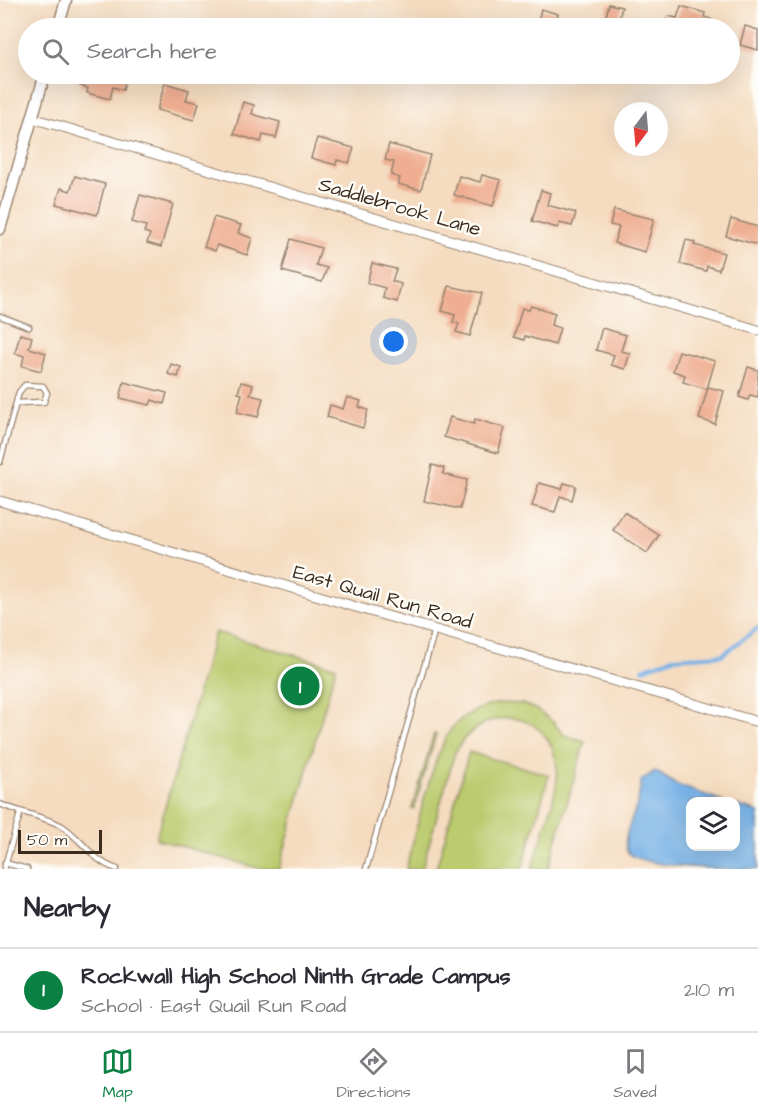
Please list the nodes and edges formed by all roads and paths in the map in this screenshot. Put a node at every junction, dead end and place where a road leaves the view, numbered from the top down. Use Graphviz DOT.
graph roads {
  1 [pos="66,0"];
  2 [pos="61,18"];
  3 [pos="42,84"];
  4 [pos="32,118"];
  5 [pos="0,229"];
  6 [pos="0,316"];
  7 [pos="29,327"];
  8 [pos="758,330"];
  9 [pos="17,403"];
  10 [pos="0,462"];
  11 [pos="0,501"];
  12 [pos="435,629"];
  13 [pos="758,722"];
  14 [pos="0,804"];
  15 [pos="20,814"];
  16 [pos="4,866"];
  17 [pos="27,869"];
  18 [pos="117,869"];
  19 [pos="366,869"];
  1 -- 2 [label="street"];
  3 -- 4 [label="street"];
  4 -- 5 [label="street"];
  4 -- 8 [label="street, Saddlebrook Lane"];
  6 -- 7 [label="lane"];
  9 -- 9 [label="lane"];
  9 -- 10 [label="lane"];
  11 -- 12 [label="street, East Quail Run Road"];
  12 -- 13 [label="street, East Quail Run Road"];
  12 -- 19 [label="lane"];
  14 -- 15 [label="lane"];
  15 -- 16 [label="lane"];
  15 -- 18 [label="lane"];
  16 -- 17 [label="lane"];
}
